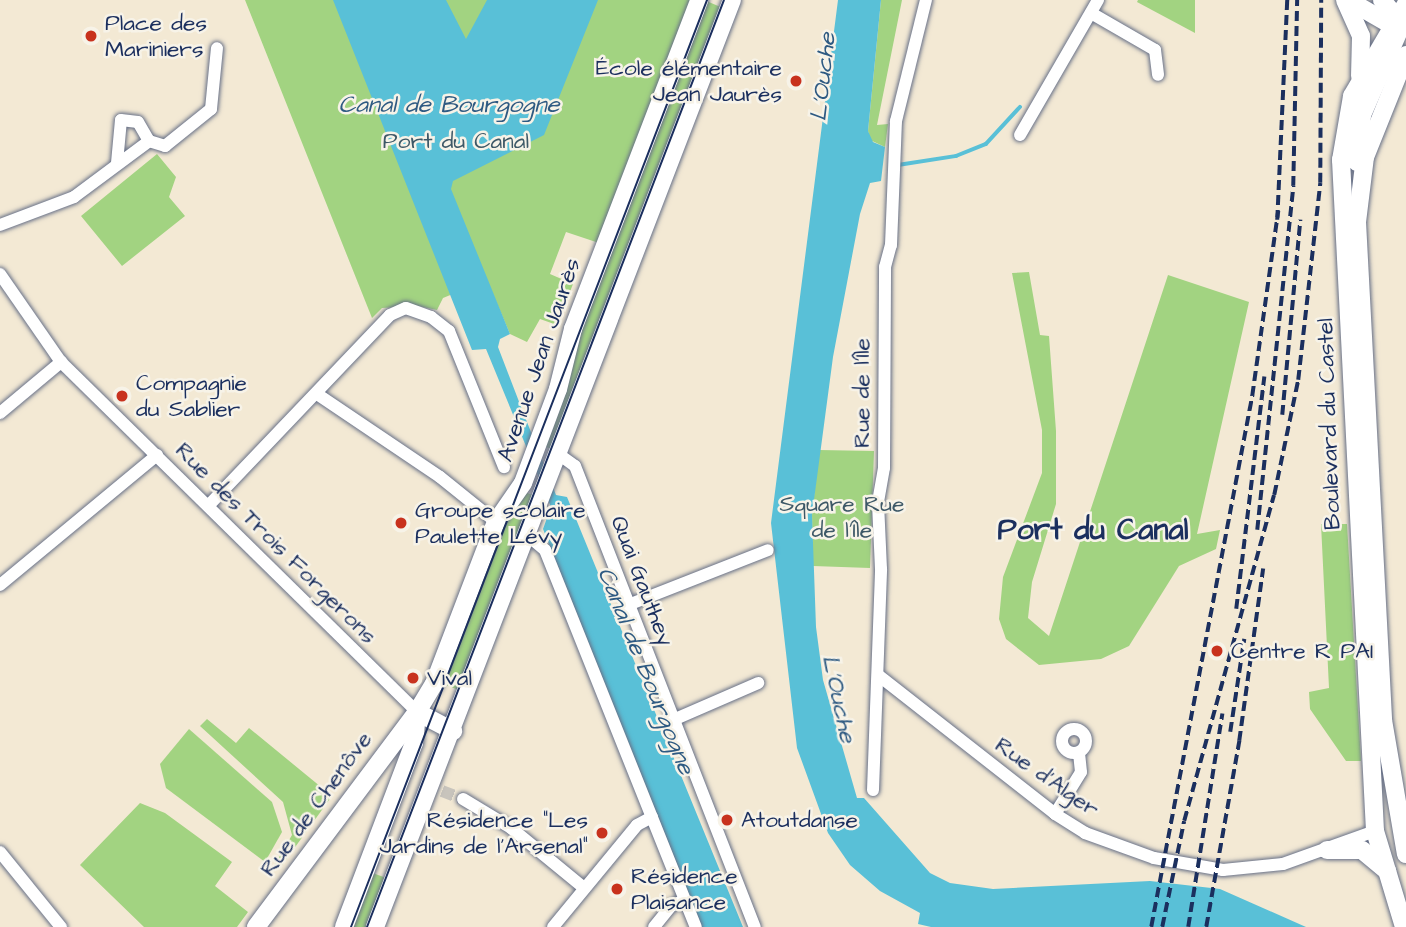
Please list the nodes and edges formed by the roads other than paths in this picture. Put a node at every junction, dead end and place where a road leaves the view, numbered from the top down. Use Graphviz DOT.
graph roads {
  1 [pos="699,0"];
  2 [pos="732,0"];
  3 [pos="926,0"];
  4 [pos="1098,0"];
  5 [pos="1347,0"];
  6 [pos="1382,0"];
  7 [pos="1091,13"];
  8 [pos="1402,25"];
  9 [pos="217,48"];
  10 [pos="1406,55"];
  11 [pos="1158,75"];
  12 [pos="1353,96"];
  13 [pos="1020,135"];
  14 [pos="149,141"];
  15 [pos="117,163"];
  16 [pos="1358,197"];
  17 [pos="0,225"];
  18 [pos="0,274"];
  19 [pos="61,362"];
  20 [pos="317,394"];
  21 [pos="0,413"];
  22 [pos="557,453"];
  23 [pos="157,455"];
  24 [pos="504,467"];
  25 [pos="208,505"];
  26 [pos="496,522"];
  27 [pos="526,534"];
  28 [pos="768,550"];
  29 [pos="0,585"];
  30 [pos="628,605"];
  31 [pos="878,675"];
  32 [pos="758,683"];
  33 [pos="417,712"];
  34 [pos="673,720"];
  35 [pos="453,731"];
  36 [pos="1370,736"];
  37 [pos="1079,752"];
  38 [pos="873,789"];
  39 [pos="463,799"];
  40 [pos="1055,814"];
  41 [pos="652,817"];
  42 [pos="1403,819"];
  43 [pos="1375,831"];
  44 [pos="1327,850"];
  45 [pos="0,852"];
  46 [pos="1406,854"];
  47 [pos="1387,871"];
  48 [pos="584,888"];
  49 [pos="685,900"];
  50 [pos="61,927"];
  51 [pos="256,927"];
  52 [pos="344,927"];
  53 [pos="375,927"];
  54 [pos="553,927"];
  55 [pos="654,927"];
  56 [pos="696,927"];
  57 [pos="755,927"];
  58 [pos="1405,927"];
  1 -- 26 [label="main road, Avenue Jean Jaurès"];
  2 -- 22 [label="main road, Avenue Jean Jaurès"];
  3 -- 31 [label="street, Rue de l'Île"];
  4 -- 7 [label="street"];
  5 -- 8 [label="main road"];
  5 -- 12 [label="main road"];
  6 -- 8 [label="main road"];
  7 -- 11 [label="street"];
  7 -- 13 [label="street"];
  8 -- 12 [label="main road, Boulevard du Castel"];
  8 -- 16 [label="main road"];
  9 -- 14 [label="street"];
  10 -- 16 [label="main road, Boulevard du Castel"];
  12 -- 36 [label="main road, Boulevard du Castel"];
  14 -- 15 [label="street"];
  14 -- 15 [label="street"];
  15 -- 17 [label="street"];
  16 -- 42 [label="main road, Boulevard du Castel"];
  18 -- 19 [label="street, Rue des Trois Forgerons"];
  19 -- 21 [label="street"];
  19 -- 23 [label="street, Rue des Trois Forgerons"];
  20 -- 24 [label="street"];
  20 -- 25 [label="street"];
  20 -- 26 [label="street"];
  22 -- 27 [label="main road, Avenue Jean Jaurès"];
  22 -- 30 [label="street, Quai Gauthey"];
  23 -- 25 [label="street, Rue des Trois Forgerons"];
  23 -- 29 [label="street"];
  25 -- 33 [label="street, Rue des Trois Forgerons"];
  26 -- 33 [label="main road, Avenue Jean Jaurès"];
  27 -- 35 [label="main road, Avenue Jean Jaurès"];
  27 -- 41 [label="street"];
  28 -- 30 [label="street"];
  30 -- 34 [label="street, Quai Gauthey"];
  31 -- 38 [label="street, Rue de l'Île"];
  31 -- 40 [label="street, Rue d'Alger"];
  32 -- 34 [label="street"];
  33 -- 35 [label="main road"];
  33 -- 51 [label="main road, Rue de Chenôve"];
  33 -- 52 [label="main road, Avenue Jean Jaurès"];
  34 -- 57 [label="street, Quai Gauthey"];
  35 -- 53 [label="main road, Avenue Jean Jaurès"];
  36 -- 42 [label="main road"];
  36 -- 43 [label="main road, Boulevard du Castel"];
  37 -- 40 [label="street"];
  39 -- 48 [label="street"];
  40 -- 44 [label="street, Rue d'Alger"];
  41 -- 48 [label="street"];
  41 -- 49 [label="street"];
  42 -- 43 [label="main road"];
  42 -- 46 [label="main road, Boulevard du Castel"];
  43 -- 44 [label="street, Rue d'Alger"];
  43 -- 47 [label="main road, Boulevard du Castel"];
  44 -- 47 [label="main road"];
  45 -- 50 [label="street"];
  47 -- 58 [label="main road, Boulevard du Castel"];
  48 -- 54 [label="street"];
  49 -- 55 [label="street"];
  49 -- 56 [label="street"];
}
